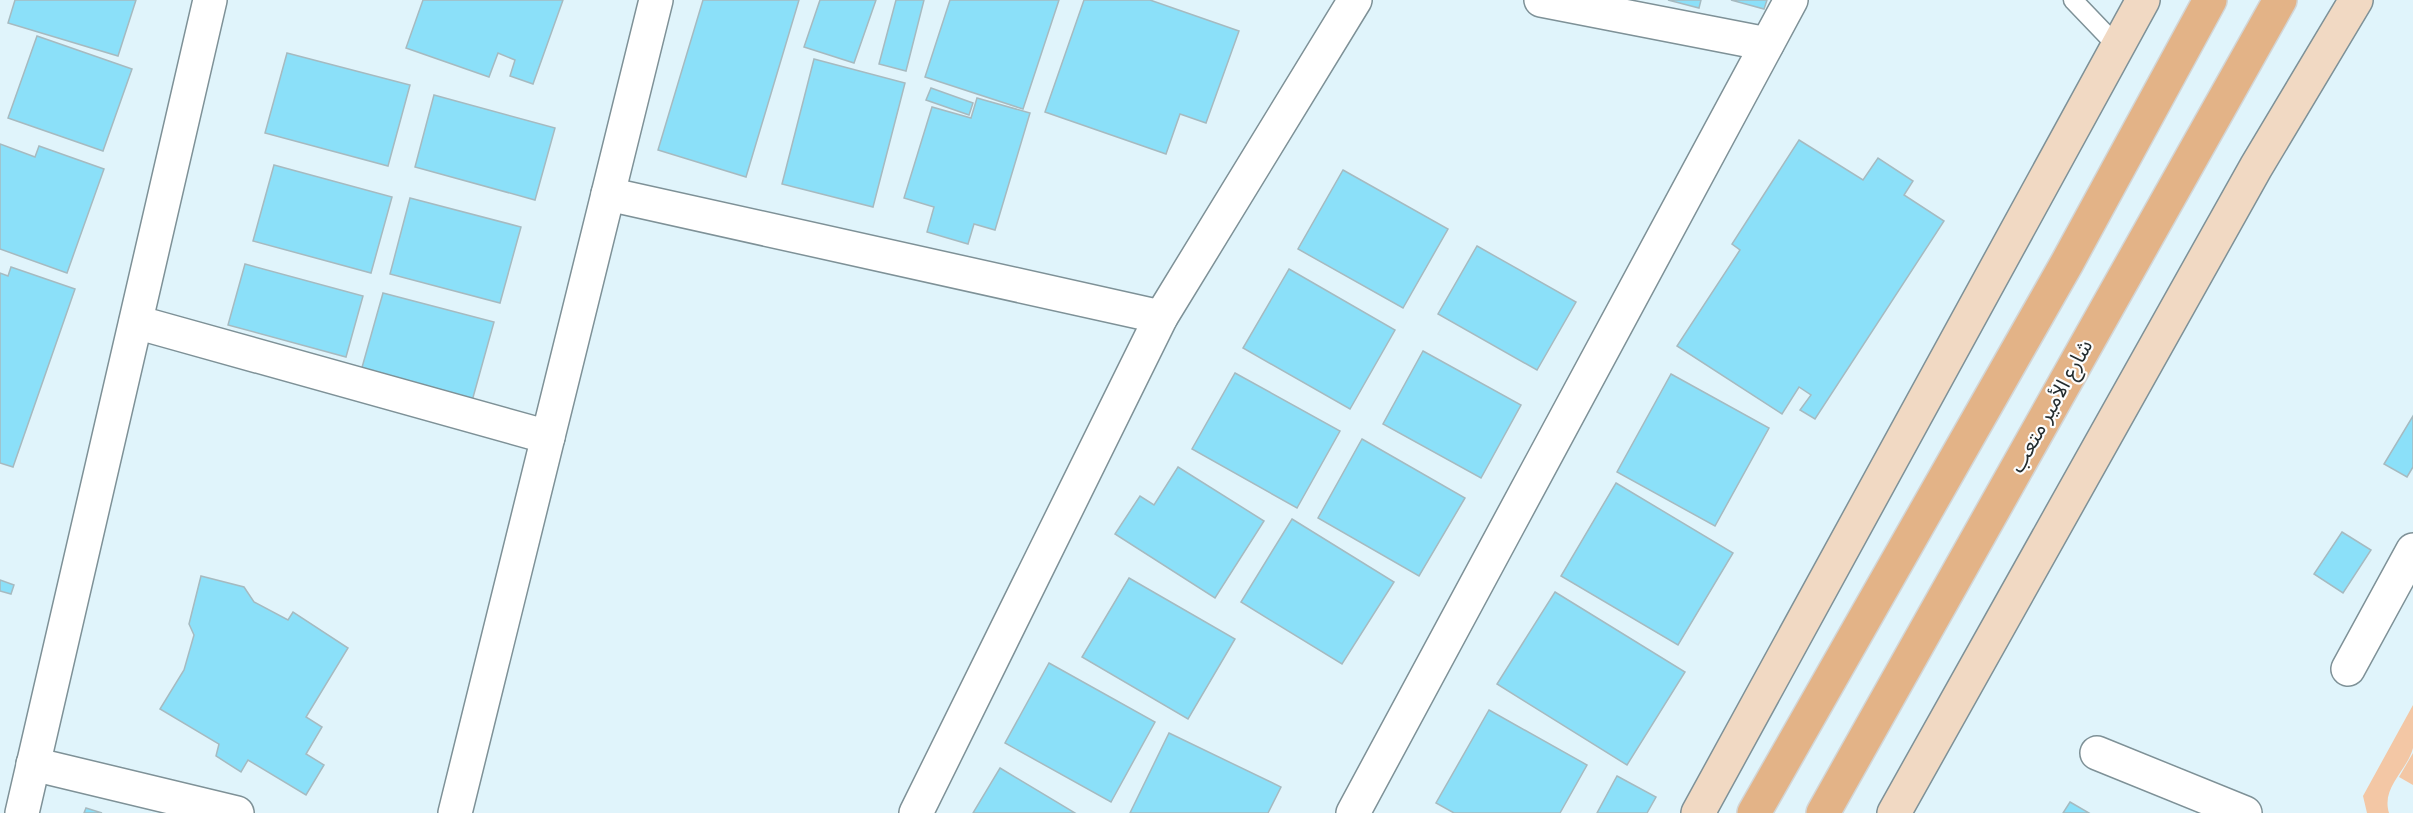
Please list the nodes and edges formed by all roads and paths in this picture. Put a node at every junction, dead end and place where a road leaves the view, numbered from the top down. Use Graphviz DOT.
graph roads {
  1 [pos="210,0"];
  2 [pos="656,0"];
  3 [pos="1355,0"];
  4 [pos="1541,0"];
  5 [pos="1791,0"];
  6 [pos="2073,0"];
  7 [pos="2143,0"];
  8 [pos="2210,0"];
  9 [pos="2280,0"];
  10 [pos="2356,0"];
  11 [pos="1767,44"];
  12 [pos="2118,47"];
  13 [pos="608,194"];
  14 [pos="1161,317"];
  15 [pos="136,322"];
  16 [pos="548,437"];
  17 [pos="2413,550"];
  18 [pos="2348,669"];
  19 [pos="2097,753"];
  20 [pos="33,764"];
  21 [pos="22,813"];
  22 [pos="237,813"];
  23 [pos="454,813"];
  24 [pos="916,813"];
  25 [pos="1353,813"];
  26 [pos="1698,813"];
  27 [pos="1755,813"];
  28 [pos="1823,813"];
  29 [pos="1894,813"];
  30 [pos="2245,813"];
  1 -- 15 [label="street"];
  2 -- 13 [label="street"];
  3 -- 14 [label="street"];
  4 -- 11 [label="street"];
  5 -- 11 [label="street"];
  6 -- 12 [label="lane"];
  7 -- 12 [label="main road"];
  8 -- 27 [label="main road"];
  9 -- 28 [label="main road, شارع الأمير متعب"];
  10 -- 29 [label="main road"];
  11 -- 25 [label="street"];
  12 -- 26 [label="main road"];
  13 -- 14 [label="street"];
  13 -- 16 [label="street"];
  14 -- 24 [label="street"];
  15 -- 16 [label="street"];
  15 -- 20 [label="street"];
  16 -- 23 [label="street"];
  17 -- 18 [label="street"];
  19 -- 30 [label="street"];
  20 -- 21 [label="street"];
  20 -- 22 [label="street"];
}
